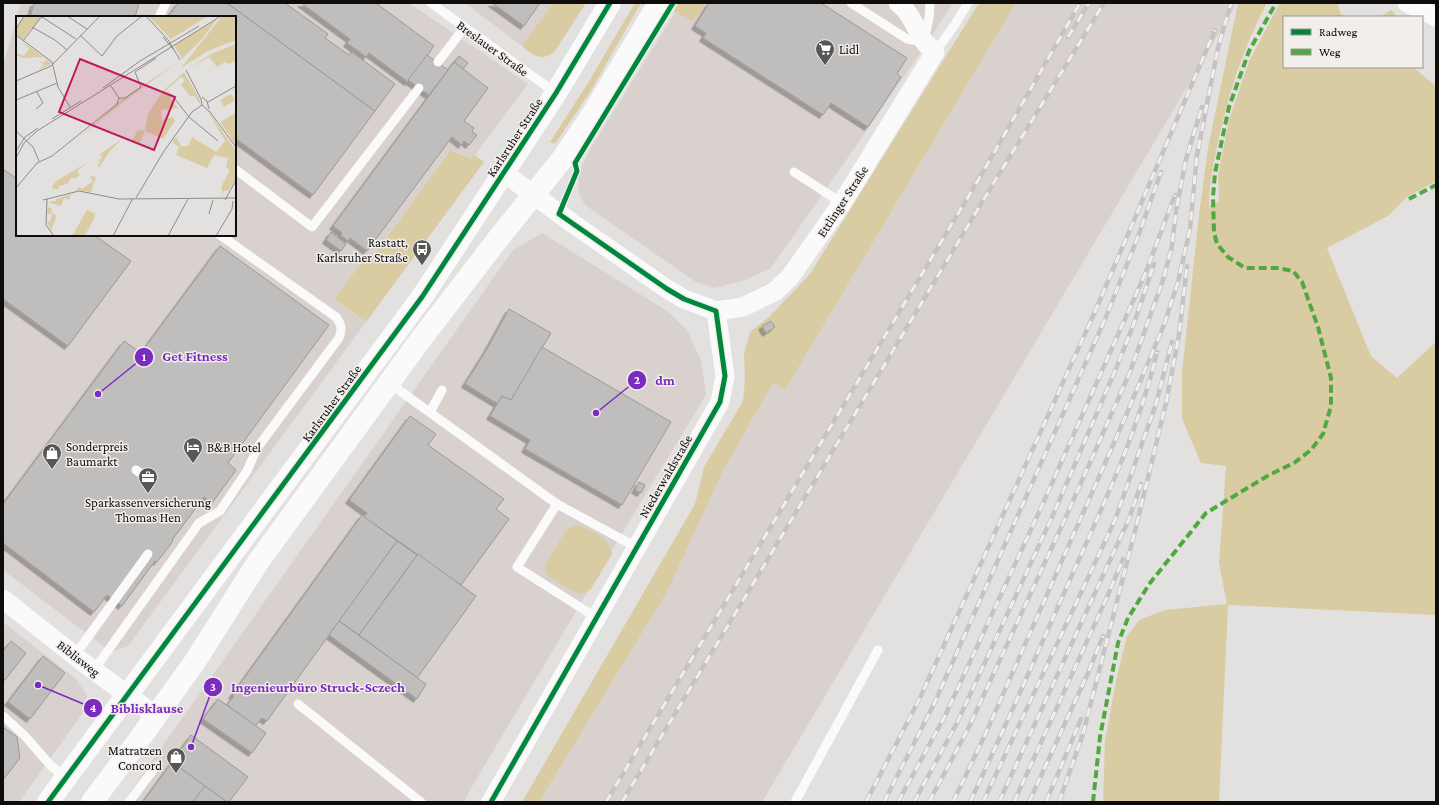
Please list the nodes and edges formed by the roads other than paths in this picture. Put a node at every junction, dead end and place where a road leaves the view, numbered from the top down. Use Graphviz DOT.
graph roads {
  1 [pos="166,3"];
  2 [pos="431,3"];
  3 [pos="610,3"];
  4 [pos="659,3"];
  5 [pos="851,3"];
  6 [pos="898,3"];
  7 [pos="930,3"];
  8 [pos="968,3"];
  9 [pos="1407,3"];
  10 [pos="160,16"];
  11 [pos="1436,17"];
  12 [pos="464,28"];
  13 [pos="929,47"];
  14 [pos="438,62"];
  15 [pos="419,88"];
  16 [pos="556,93"];
  17 [pos="236,170"];
  18 [pos="794,172"];
  19 [pos="504,173"];
  20 [pos="533,194"];
  21 [pos="842,203"];
  22 [pos="221,236"];
  23 [pos="716,311"];
  24 [pos="390,382"];
  25 [pos="442,390"];
  26 [pos="430,412"];
  27 [pos="136,470"];
  28 [pos="147,478"];
  29 [pos="557,504"];
  30 [pos="636,547"];
  31 [pos="148,554"];
  32 [pos="3,599"];
  33 [pos="597,618"];
  34 [pos="878,650"];
  35 [pos="75,655"];
  36 [pos="94,670"];
  37 [pos="126,695"];
  38 [pos="298,704"];
  39 [pos="3,716"];
  40 [pos="156,716"];
  41 [pos="156,766"];
  42 [pos="66,777"];
  43 [pos="48,802"];
  44 [pos="92,802"];
  45 [pos="129,802"];
  46 [pos="421,802"];
  47 [pos="492,802"];
  48 [pos="794,802"];
  1 -- 10 [label="lane"];
  2 -- 12 [label="lane, Breslauer Straße"];
  3 -- 16 [label="main road, Karlsruher Straße"];
  4 -- 20 [label="main road"];
  5 -- 13 [label="lane"];
  6 -- 13 [label="street"];
  7 -- 13 [label="lane"];
  8 -- 13 [label="lane, Ettlinger Straße"];
  9 -- 11 [label="street"];
  12 -- 14 [label="lane"];
  12 -- 16 [label="lane, Breslauer Straße"];
  13 -- 21 [label="street, Ettlinger Straße"];
  15 -- 17 [label="lane"];
  16 -- 19 [label="main road, Karlsruher Straße"];
  18 -- 21 [label="lane"];
  19 -- 20 [label="street"];
  19 -- 37 [label="main road, Karlsruher Straße"];
  20 -- 23 [label="street"];
  20 -- 24 [label="main road"];
  21 -- 23 [label="street, Ettlinger Straße"];
  22 -- 36 [label="lane"];
  23 -- 30 [label="street, Niederwaldstraße"];
  24 -- 26 [label="lane"];
  24 -- 40 [label="main road"];
  25 -- 26 [label="lane"];
  26 -- 29 [label="lane"];
  27 -- 28 [label="lane"];
  29 -- 30 [label="lane"];
  29 -- 33 [label="lane"];
  30 -- 33 [label="street, Niederwaldstraße"];
  31 -- 35 [label="lane"];
  32 -- 35 [label="street, Biblisweg"];
  33 -- 47 [label="street, Niederwaldstraße"];
  34 -- 48 [label="lane"];
  35 -- 36 [label="street, Biblisweg"];
  36 -- 37 [label="street, Biblisweg"];
  37 -- 40 [label="street, Biblisweg"];
  37 -- 42 [label="main road, Karlsruher Straße"];
  38 -- 46 [label="lane"];
  39 -- 42 [label="lane"];
  40 -- 44 [label="main road"];
  41 -- 45 [label="lane"];
  42 -- 43 [label="main road, Karlsruher Straße"];
}
